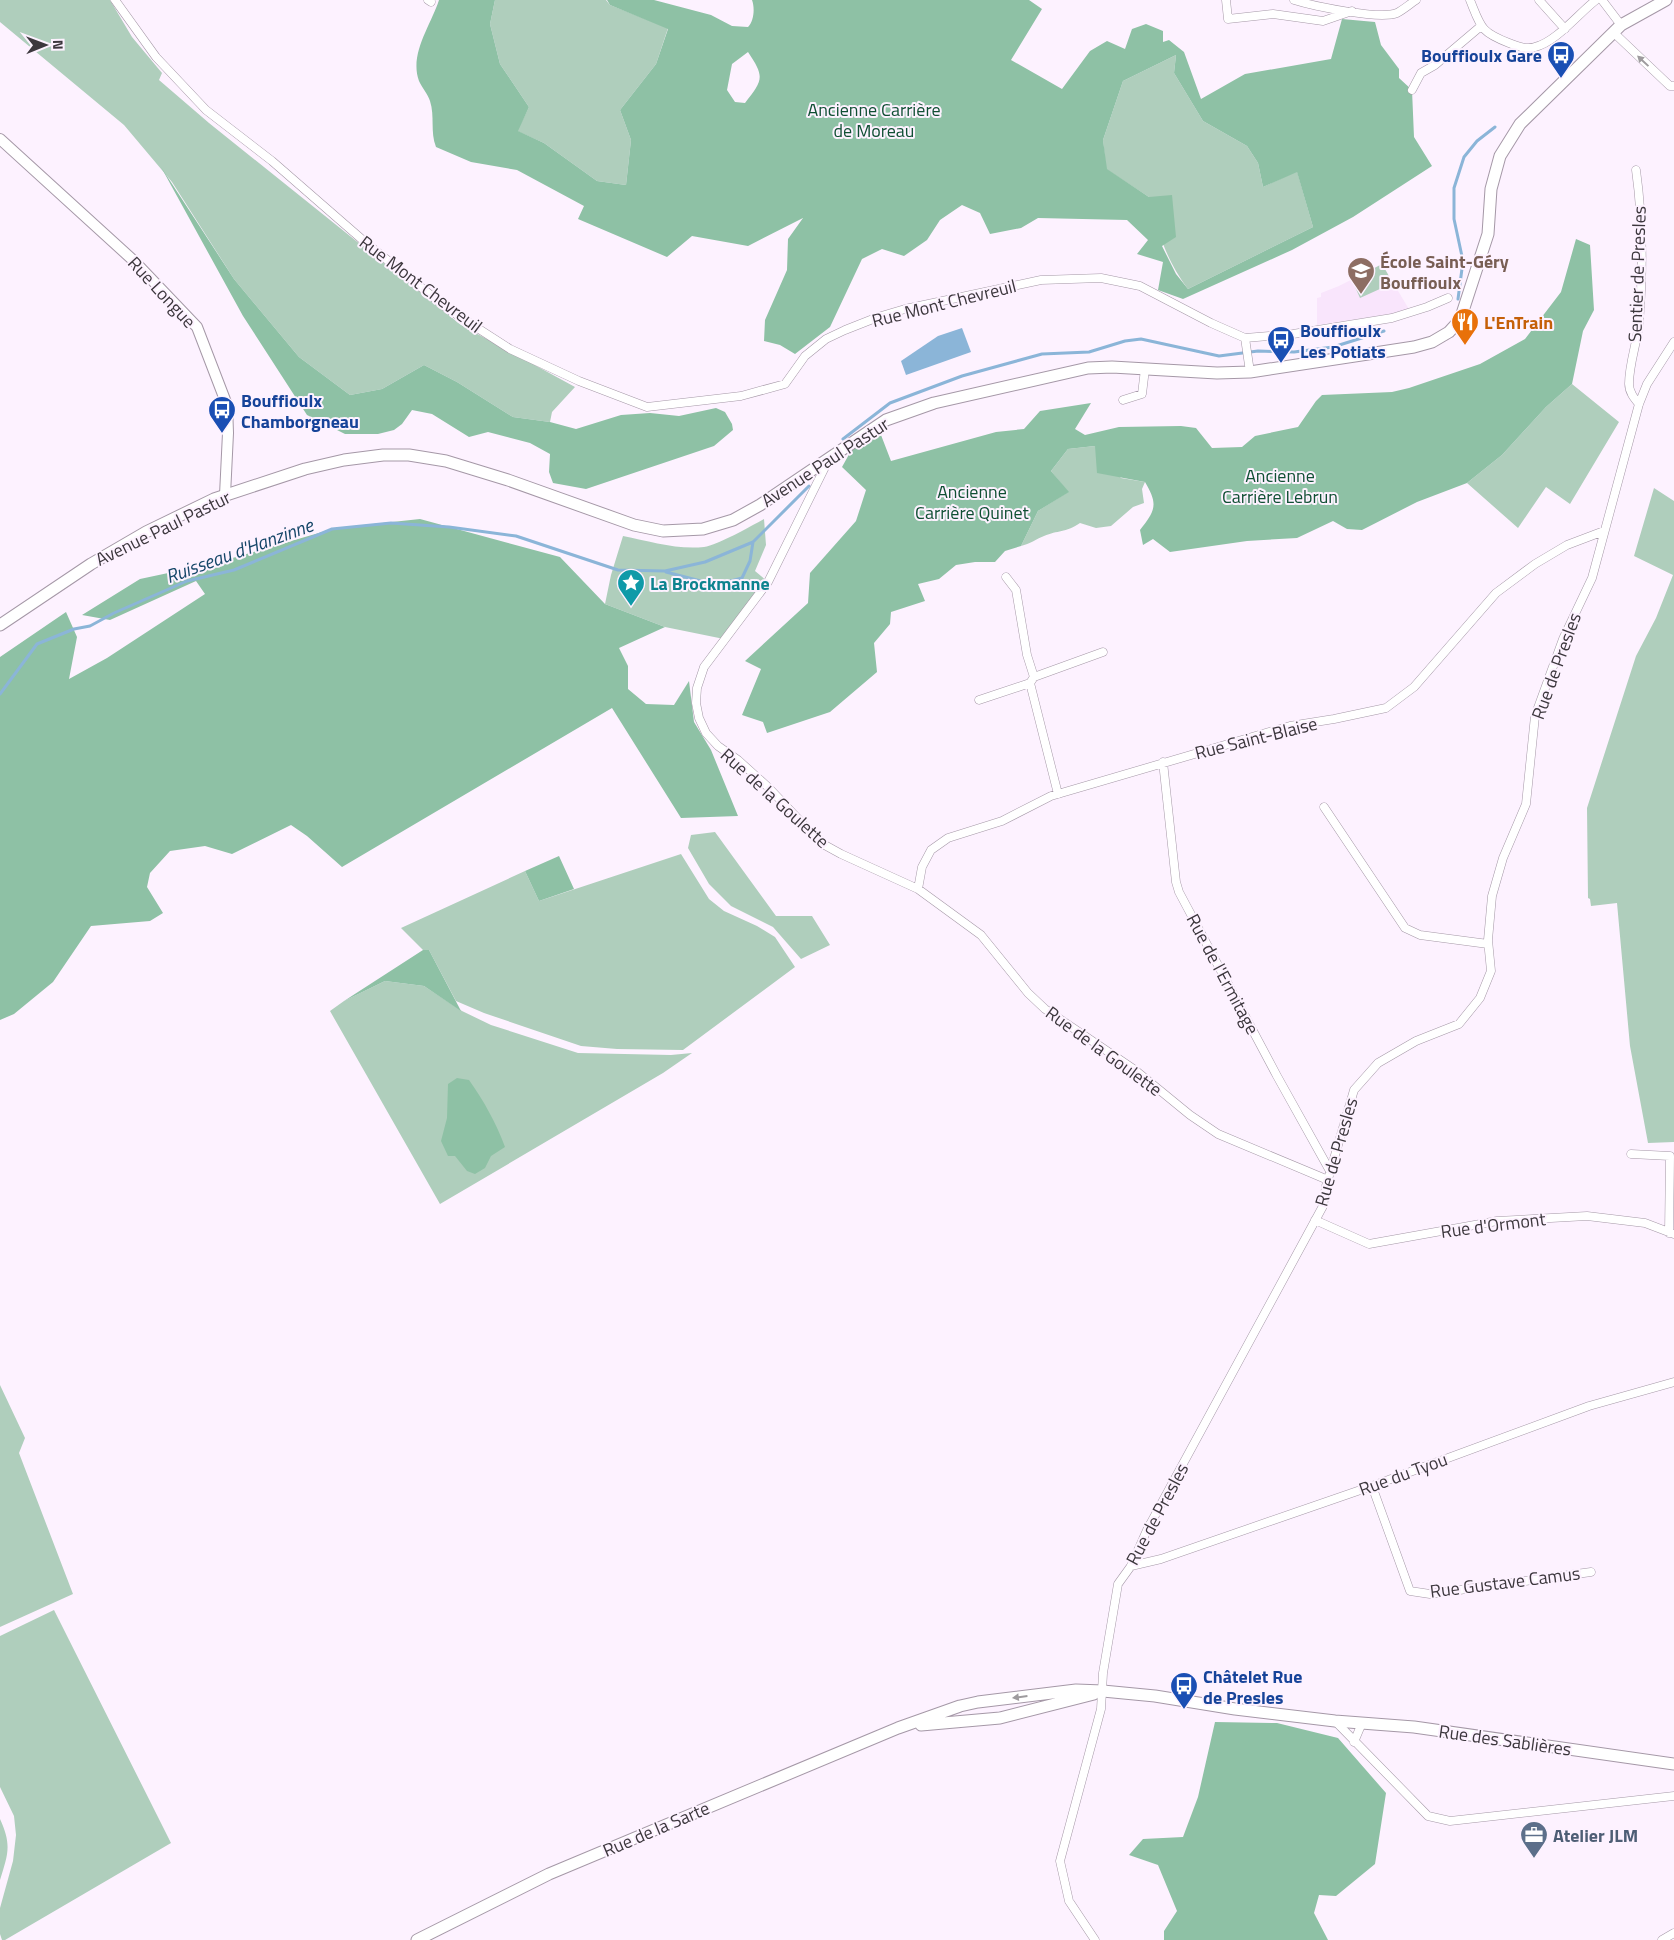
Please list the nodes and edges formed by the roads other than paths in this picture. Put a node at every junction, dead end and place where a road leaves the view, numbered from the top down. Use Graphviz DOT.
graph roads {
  1 [pos="115,0"];
  2 [pos="1226,0"];
  3 [pos="1294,0"];
  4 [pos="1416,0"];
  5 [pos="1470,0"];
  6 [pos="1539,0"];
  7 [pos="1596,0"];
  8 [pos="1602,0"];
  9 [pos="1666,0"];
  10 [pos="1352,11"];
  11 [pos="1481,26"];
  12 [pos="1617,28"];
  13 [pos="1564,29"];
  14 [pos="1674,86"];
  15 [pos="1412,90"];
  16 [pos="0,139"];
  17 [pos="1636,170"];
  18 [pos="1448,298"];
  19 [pos="1246,342"];
  20 [pos="1674,342"];
  21 [pos="1144,369"];
  22 [pos="1250,372"];
  23 [pos="1123,400"];
  24 [pos="1639,404"];
  25 [pos="830,457"];
  26 [pos="225,495"];
  27 [pos="1604,531"];
  28 [pos="1006,577"];
  29 [pos="0,625"];
  30 [pos="1103,652"];
  31 [pos="1032,680"];
  32 [pos="978,700"];
  33 [pos="1163,762"];
  34 [pos="1058,794"];
  35 [pos="1324,807"];
  36 [pos="918,889"];
  37 [pos="1488,944"];
  38 [pos="1631,1154"];
  39 [pos="1330,1171"];
  40 [pos="1328,1180"];
  41 [pos="1315,1220"];
  42 [pos="1672,1234"];
  43 [pos="1674,1382"];
  44 [pos="1372,1486"];
  45 [pos="1131,1566"];
  46 [pos="1591,1572"];
  47 [pos="1103,1691"];
  48 [pos="1044,1694"];
  49 [pos="960,1706"];
  50 [pos="1047,1706"];
  51 [pos="963,1720"];
  52 [pos="1335,1721"];
  53 [pos="1362,1723"];
  54 [pos="898,1728"];
  55 [pos="1354,1742"];
  56 [pos="1674,1764"];
  57 [pos="1674,1796"];
  58 [pos="1674,1933"];
  59 [pos="417,1940"];
  60 [pos="1095,1940"];
  61 [pos="1662,1940"];
  1 -- 19 [label="street, Rue Mont Chevreuil"];
  2 -- 10 [label="street"];
  3 -- 10 [label="street"];
  4 -- 10 [label="street"];
  5 -- 11 [label="street"];
  6 -- 13 [label="street"];
  7 -- 13 [label="street"];
  8 -- 12 [label="street"];
  9 -- 12 [label="main road, Avenue Paul Pastur"];
  11 -- 13 [label="street"];
  11 -- 15 [label="street"];
  14 -- 12 [label="street, one-way"];
  12 -- 22 [label="main road, Avenue Paul Pastur"];
  16 -- 26 [label="street, Rue Longue"];
  17 -- 24 [label="street, Sentier de Presles"];
  18 -- 19 [label="street, Rue Mont Chevreuil"];
  19 -- 22 [label="street"];
  20 -- 24 [label="street, Rue de Presles"];
  21 -- 22 [label="main road, Avenue Paul Pastur"];
  21 -- 23 [label="street"];
  21 -- 25 [label="main road, Avenue Paul Pastur"];
  24 -- 27 [label="street, Rue de Presles"];
  25 -- 26 [label="main road, Avenue Paul Pastur"];
  25 -- 36 [label="street, Rue de la Goulette"];
  26 -- 29 [label="main road, Avenue Paul Pastur"];
  27 -- 33 [label="street, Rue Saint-Blaise"];
  27 -- 37 [label="street, Rue de Presles"];
  28 -- 31 [label="street"];
  30 -- 31 [label="street"];
  31 -- 32 [label="street"];
  31 -- 34 [label="street"];
  33 -- 34 [label="street, Rue Saint-Blaise"];
  33 -- 39 [label="street, Rue de l'Ermitage"];
  34 -- 36 [label="street, Rue Saint-Blaise"];
  35 -- 37 [label="street"];
  36 -- 40 [label="street, Rue de la Goulette"];
  37 -- 39 [label="street, Rue de Presles"];
  38 -- 42 [label="street"];
  39 -- 40 [label="street, Rue de Presles"];
  40 -- 41 [label="street, Rue de Presles"];
  41 -- 42 [label="street, Rue d'Ormont"];
  41 -- 45 [label="street, Rue de Presles"];
  43 -- 44 [label="street, Rue du Tyou"];
  44 -- 45 [label="street, Rue du Tyou"];
  44 -- 46 [label="street, Rue Gustave Camus"];
  45 -- 47 [label="street, Rue de Presles"];
  47 -- 48 [label="main road, Rue de la Sarte"];
  47 -- 50 [label="main road, Rue de la Sarte"];
  47 -- 52 [label="main road, Rue des Sablières"];
  47 -- 60 [label="street, Rue de Presles"];
  48 -- 49 [label="main road, Rue de la Sarte, one-way"];
  48 -- 50 [label="main road"];
  49 -- 51 [label="main road"];
  49 -- 54 [label="main road, Rue de la Sarte"];
  50 -- 51 [label="main road, Rue de la Sarte"];
  51 -- 54 [label="main road, Rue de la Sarte"];
  52 -- 53 [label="main road, Rue des Sablières"];
  52 -- 55 [label="street"];
  53 -- 55 [label="street"];
  53 -- 56 [label="main road, Rue des Sablières"];
  54 -- 59 [label="main road, Rue de la Sarte"];
  55 -- 57 [label="street"];
  58 -- 61 [label="street"];
}
